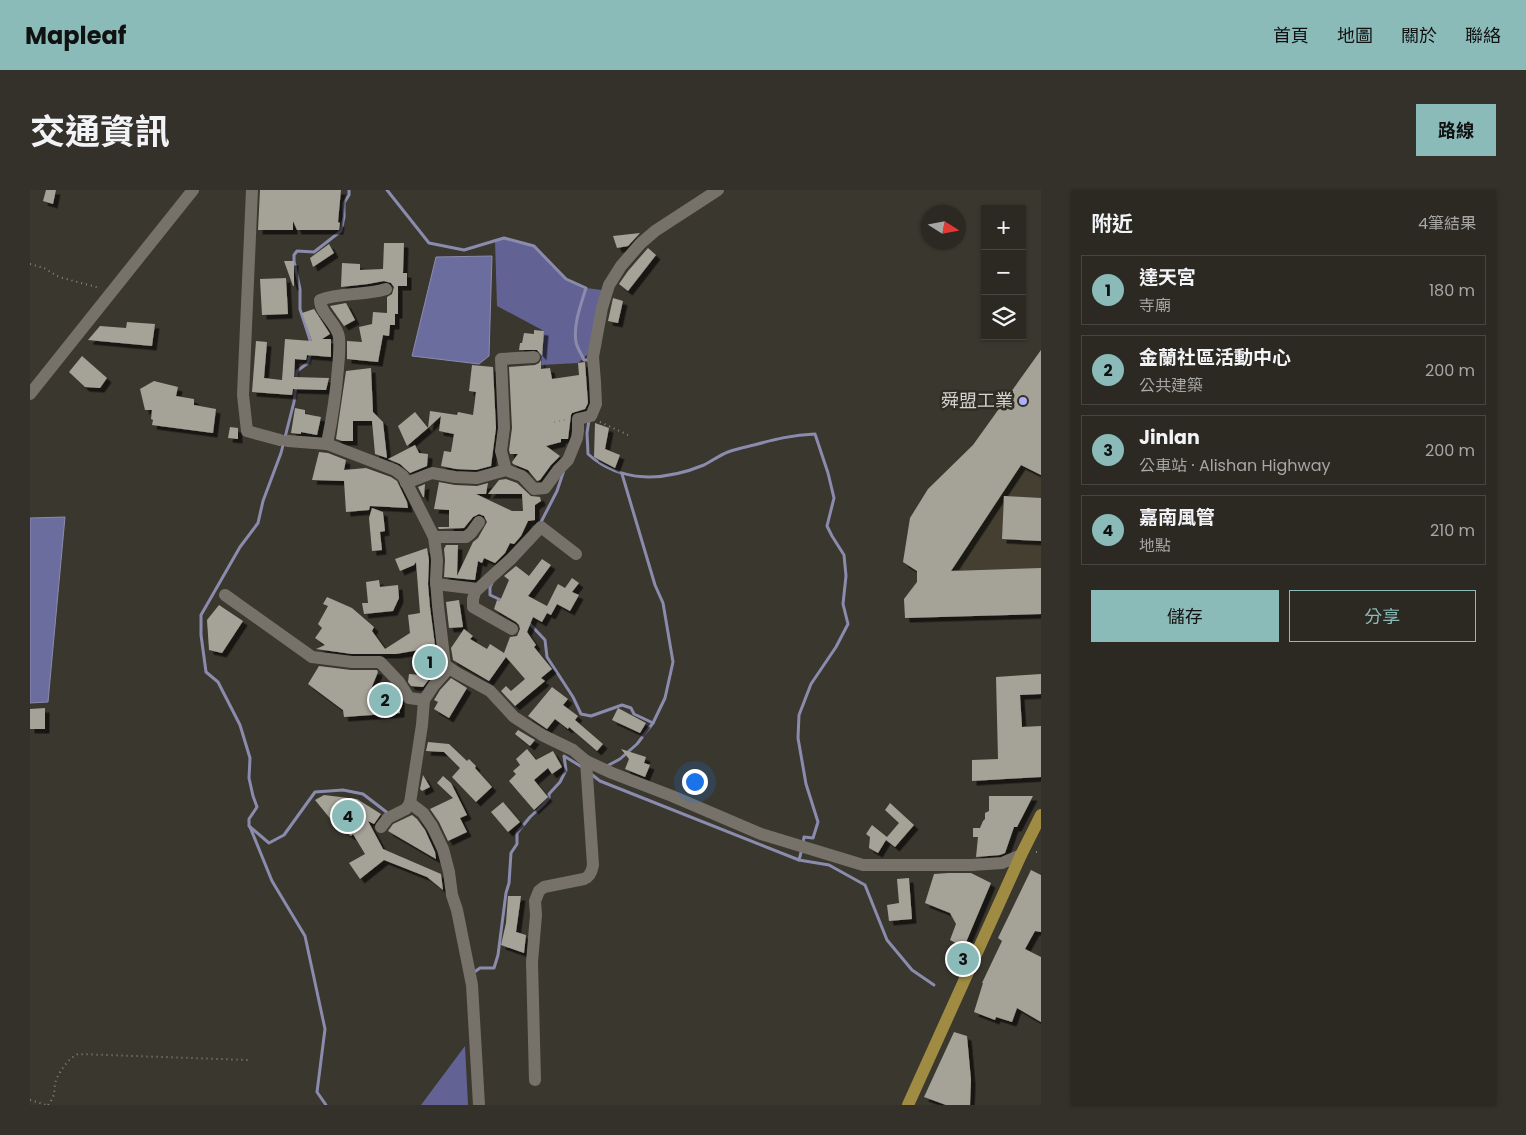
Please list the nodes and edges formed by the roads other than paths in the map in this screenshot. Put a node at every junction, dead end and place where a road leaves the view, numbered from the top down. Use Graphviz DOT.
graph roads {
  1 [pos="193,190"];
  2 [pos="252,190"];
  3 [pos="718,190"];
  4 [pos="386,289"];
  5 [pos="534,357"];
  6 [pos="30,394"];
  7 [pos="327,444"];
  8 [pos="506,470"];
  9 [pos="406,483"];
  10 [pos="479,522"];
  11 [pos="434,537"];
  12 [pos="576,554"];
  13 [pos="436,584"];
  14 [pos="476,589"];
  15 [pos="225,595"];
  16 [pos="512,629"];
  17 [pos="449,668"];
  18 [pos="424,700"];
  19 [pos="586,760"];
  20 [pos="410,803"];
  21 [pos="1041,815"];
  22 [pos="381,827"];
  23 [pos="1021,855"];
  24 [pos="534,1080"];
  25 [pos="479,1105"];
  26 [pos="908,1105"];
  1 -- 6 [label="street"];
  2 -- 7 [label="street"];
  3 -- 8 [label="street"];
  4 -- 7 [label="street"];
  5 -- 8 [label="street"];
  7 -- 9 [label="street"];
  8 -- 9 [label="street"];
  9 -- 11 [label="street"];
  10 -- 11 [label="street"];
  11 -- 13 [label="street"];
  12 -- 14 [label="street"];
  13 -- 14 [label="street"];
  13 -- 17 [label="street"];
  14 -- 16 [label="street"];
  15 -- 18 [label="street"];
  17 -- 18 [label="street"];
  17 -- 19 [label="street"];
  18 -- 20 [label="street"];
  19 -- 23 [label="street"];
  19 -- 24 [label="street"];
  20 -- 22 [label="street"];
  20 -- 25 [label="street"];
  21 -- 23 [label="main road"];
  23 -- 26 [label="main road"];
}
